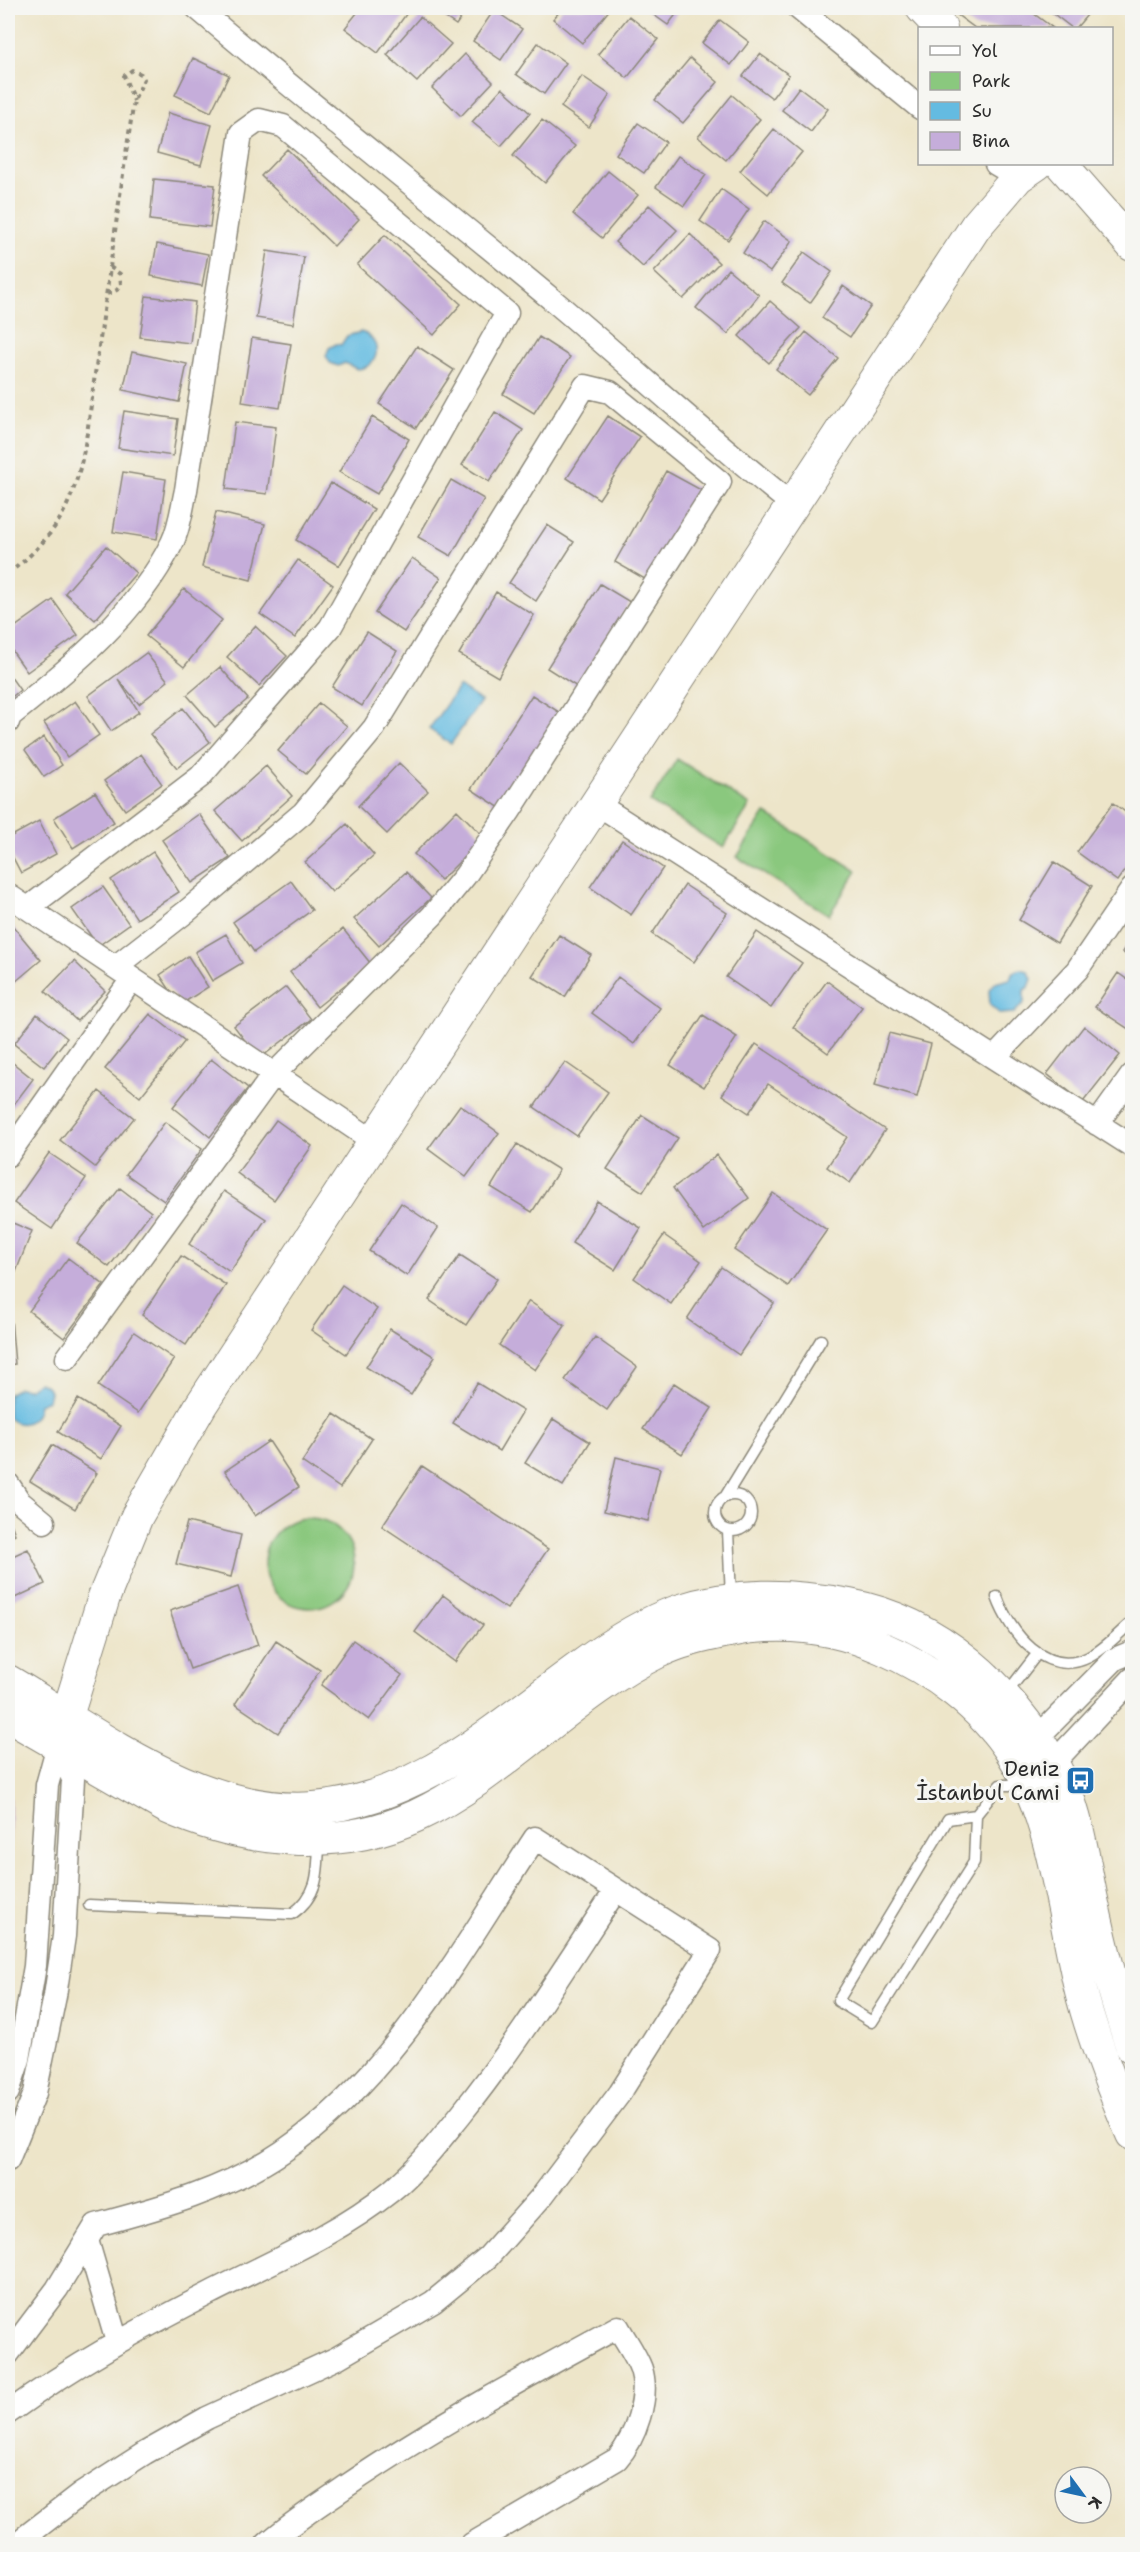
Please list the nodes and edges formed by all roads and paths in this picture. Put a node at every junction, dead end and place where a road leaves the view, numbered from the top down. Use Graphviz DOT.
graph roads {
  1 [pos="197,8"];
  2 [pos="798,8"];
  3 [pos="922,8"];
  4 [pos="940,27"];
  5 [pos="134,101"];
  6 [pos="918,106"];
  7 [pos="1061,165"];
  8 [pos="1017,168"];
  9 [pos="1132,245"];
  10 [pos="110,267"];
  11 [pos="107,294"];
  12 [pos="793,505"];
  13 [pos="8,573"];
  14 [pos="8,722"];
  15 [pos="597,804"];
  16 [pos="1132,889"];
  17 [pos="8,895"];
  18 [pos="28,908"];
  19 [pos="123,973"];
  20 [pos="994,1058"];
  21 [pos="274,1074"];
  22 [pos="1132,1075"];
  23 [pos="1097,1124"];
  24 [pos="375,1142"];
  25 [pos="1132,1146"];
  26 [pos="8,1155"];
  27 [pos="820,1340"];
  28 [pos="67,1358"];
  29 [pos="8,1484"];
  30 [pos="725,1497"];
  31 [pos="44,1522"];
  32 [pos="729,1531"];
  33 [pos="996,1597"];
  34 [pos="731,1599"];
  35 [pos="1132,1622"];
  36 [pos="1132,1652"];
  37 [pos="1037,1653"];
  38 [pos="1132,1679"];
  39 [pos="8,1681"];
  40 [pos="995,1708"];
  41 [pos="8,1716"];
  42 [pos="68,1716"];
  43 [pos="58,1745"];
  44 [pos="1054,1765"];
  45 [pos="1016,1769"];
  46 [pos="976,1815"];
  47 [pos="319,1838"];
  48 [pos="616,1890"];
  49 [pos="89,1905"];
  50 [pos="1132,2047"];
  51 [pos="8,2092"];
  52 [pos="1132,2134"];
  53 [pos="8,2160"];
  54 [pos="87,2240"];
  55 [pos="117,2342"];
  56 [pos="8,2354"];
  57 [pos="8,2413"];
  58 [pos="16,2544"];
  59 [pos="267,2544"];
  60 [pos="472,2544"];
  1 -- 12 [label="street"];
  2 -- 6 [label="street"];
  3 -- 4 [label="street"];
  5 -- 5 [label="path"];
  5 -- 10 [label="path"];
  7 -- 9 [label="street"];
  8 -- 12 [label="street"];
  10 -- 11 [label="path"];
  10 -- 11 [label="path"];
  11 -- 13 [label="path"];
  12 -- 15 [label="street"];
  14 -- 18 [label="street"];
  15 -- 20 [label="street"];
  15 -- 24 [label="street"];
  16 -- 20 [label="street"];
  17 -- 18 [label="street"];
  18 -- 19 [label="street"];
  19 -- 21 [label="street"];
  19 -- 21 [label="street"];
  19 -- 26 [label="street"];
  20 -- 23 [label="street"];
  21 -- 24 [label="street"];
  21 -- 28 [label="street"];
  22 -- 23 [label="street"];
  23 -- 25 [label="street"];
  24 -- 42 [label="street"];
  27 -- 30 [label="lane"];
  29 -- 31 [label="street"];
  30 -- 32 [label="lane"];
  30 -- 32 [label="lane"];
  32 -- 34 [label="lane"];
  33 -- 37 [label="lane"];
  34 -- 40 [label="street"];
  34 -- 42 [label="street"];
  35 -- 37 [label="lane"];
  36 -- 45 [label="street"];
  37 -- 40 [label="lane"];
  38 -- 44 [label="street"];
  39 -- 42 [label="street"];
  40 -- 45 [label="street"];
  40 -- 47 [label="street"];
  41 -- 43 [label="street"];
  42 -- 43 [label="street"];
  43 -- 47 [label="street"];
  43 -- 51 [label="street"];
  43 -- 53 [label="street"];
  44 -- 45 [label="street"];
  44 -- 50 [label="street"];
  45 -- 46 [label="lane"];
  45 -- 52 [label="street"];
  46 -- 46 [label="lane"];
  47 -- 49 [label="lane"];
  48 -- 54 [label="street"];
  48 -- 55 [label="street"];
  48 -- 58 [label="street"];
  54 -- 55 [label="street"];
  54 -- 56 [label="street"];
  55 -- 57 [label="street"];
  59 -- 60 [label="street"];
}
